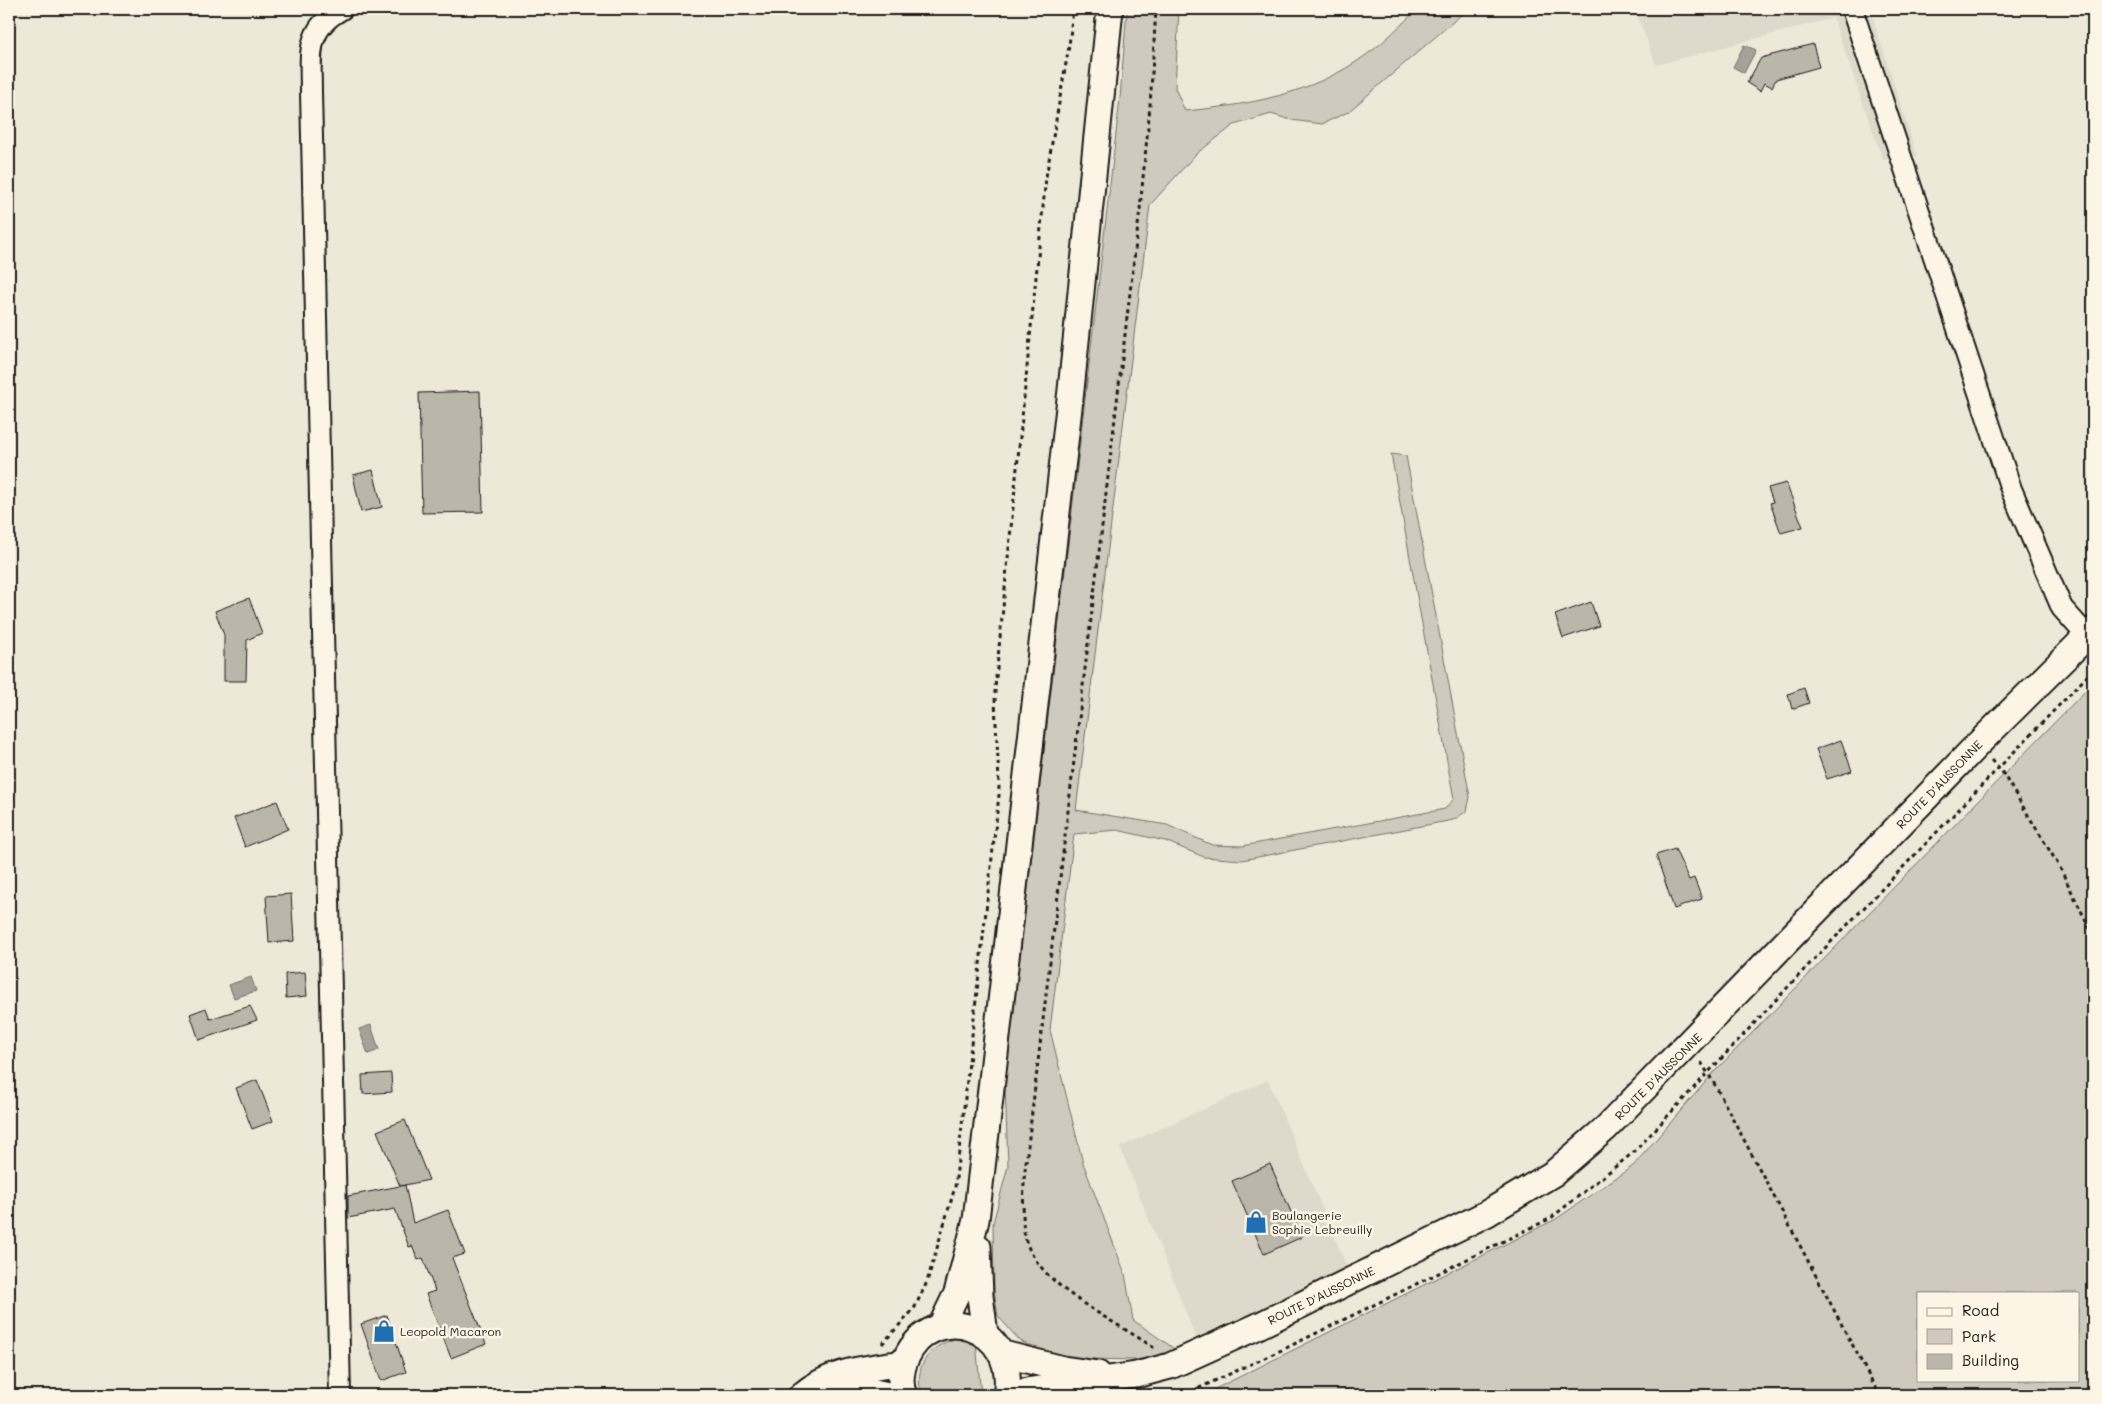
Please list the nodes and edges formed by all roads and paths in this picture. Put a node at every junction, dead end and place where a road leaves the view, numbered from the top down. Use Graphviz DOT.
graph roads {
  1 [pos="342,9"];
  2 [pos="1073,9"];
  3 [pos="1110,9"];
  4 [pos="1156,9"];
  5 [pos="1852,9"];
  6 [pos="2090,633"];
  7 [pos="2093,670"];
  8 [pos="1977,745"];
  9 [pos="1998,768"];
  10 [pos="2093,935"];
  11 [pos="1687,1046"];
  12 [pos="1707,1072"];
  13 [pos="976,1220"];
  14 [pos="941,1326"];
  15 [pos="985,1334"];
  16 [pos="880,1346"];
  17 [pos="1002,1354"];
  18 [pos="903,1363"];
  19 [pos="1170,1366"];
  20 [pos="1120,1378"];
  21 [pos="340,1395"];
  22 [pos="802,1395"];
  23 [pos="818,1395"];
  24 [pos="888,1395"];
  25 [pos="904,1395"];
  26 [pos="1006,1395"];
  27 [pos="1010,1395"];
  28 [pos="1879,1395"];
  1 -- 21 [label="street"];
  2 -- 16 [label="path"];
  3 -- 13 [label="main road"];
  4 -- 19 [label="path"];
  5 -- 6 [label="street"];
  6 -- 8 [label="main road, ROUTE D'AUSSONNE"];
  7 -- 9 [label="path"];
  8 -- 9 [label="path"];
  8 -- 11 [label="main road, ROUTE D'AUSSONNE"];
  9 -- 10 [label="path"];
  9 -- 12 [label="path"];
  11 -- 12 [label="path"];
  11 -- 19 [label="main road, ROUTE D'AUSSONNE"];
  12 -- 28 [label="path"];
  13 -- 14 [label="main road"];
  13 -- 15 [label="main road"];
  14 -- 15 [label="main road"];
  14 -- 18 [label="main road"];
  15 -- 17 [label="main road"];
  17 -- 20 [label="main road, ROUTE D'AUSSONNE"];
  17 -- 26 [label="main road"];
  18 -- 22 [label="main road"];
  18 -- 25 [label="main road"];
  19 -- 20 [label="main road, ROUTE D'AUSSONNE"];
  20 -- 27 [label="main road, ROUTE D'AUSSONNE"];
  23 -- 24 [label="main road"];
}
